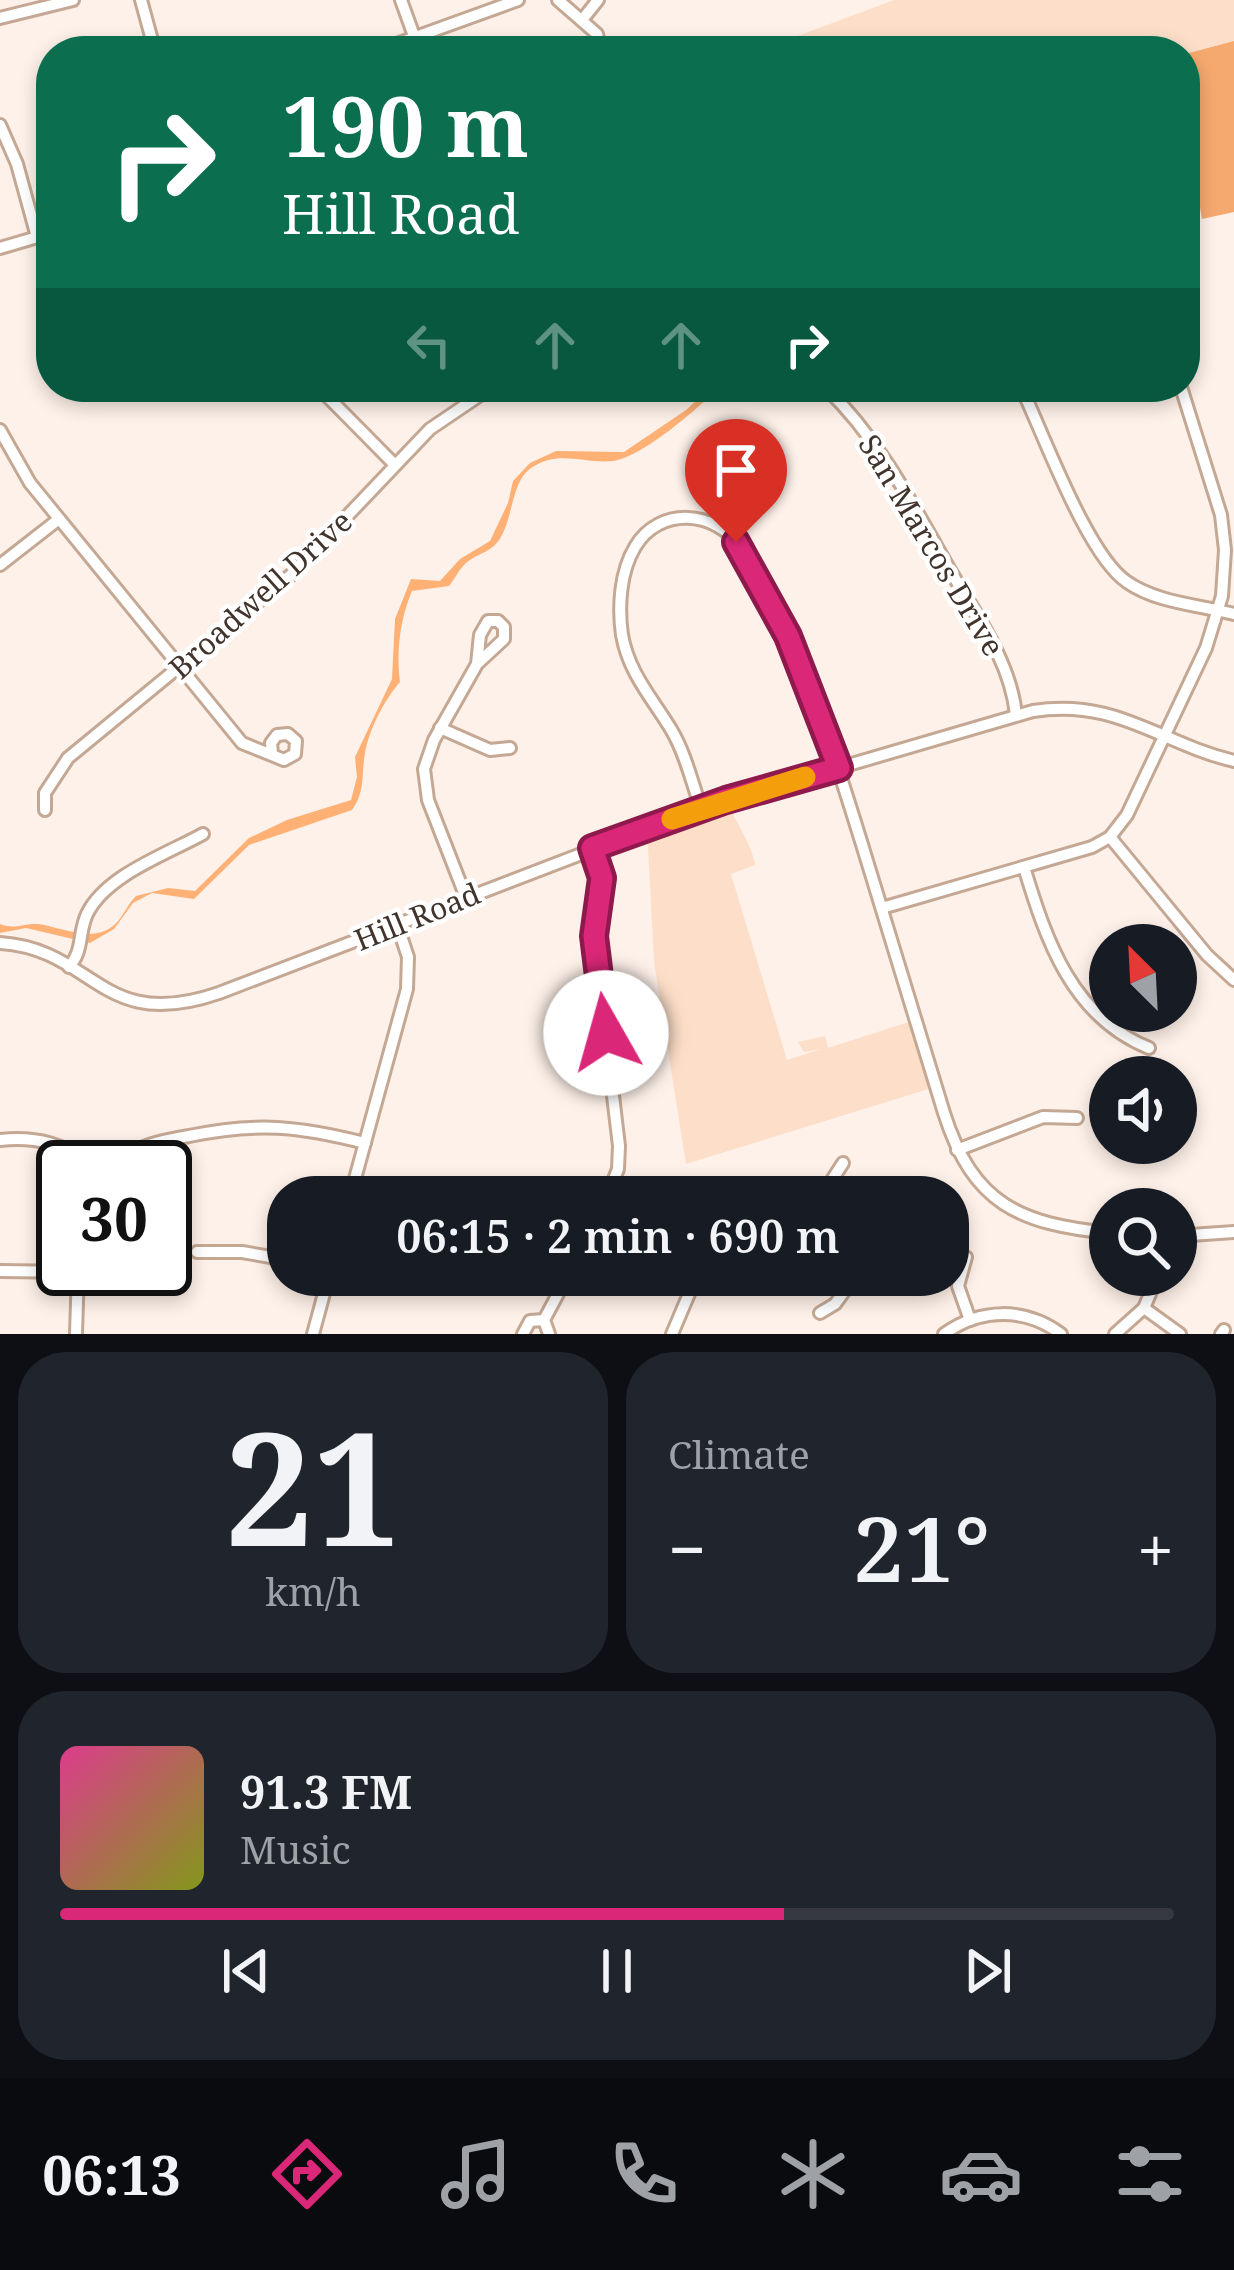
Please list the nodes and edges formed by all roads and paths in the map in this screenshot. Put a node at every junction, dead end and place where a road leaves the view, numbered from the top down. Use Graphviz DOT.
graph roads {
  1 [pos="73,0"];
  2 [pos="141,0"];
  3 [pos="401,0"];
  4 [pos="518,0"];
  5 [pos="558,0"];
  6 [pos="598,0"];
  7 [pos="0,18"];
  8 [pos="582,20"];
  9 [pos="151,36"];
  10 [pos="414,36"];
  11 [pos="417,36"];
  12 [pos="598,36"];
  13 [pos="0,124"];
  14 [pos="36,233"];
  15 [pos="36,237"];
  16 [pos="0,248"];
  17 [pos="333,402"];
  18 [pos="468,402"];
  19 [pos="839,402"];
  20 [pos="1028,402"];
  21 [pos="1186,402"];
  22 [pos="0,430"];
  23 [pos="395,465"];
  24 [pos="59,519"];
  25 [pos="0,565"];
  26 [pos="1219,610"];
  27 [pos="1234,614"];
  28 [pos="477,664"];
  29 [pos="180,666"];
  30 [pos="1016,715"];
  31 [pos="440,728"];
  32 [pos="1165,734"];
  33 [pos="510,748"];
  34 [pos="272,753"];
  35 [pos="1234,761"];
  36 [pos="839,768"];
  37 [pos="700,808"];
  38 [pos="45,810"];
  39 [pos="203,834"];
  40 [pos="1110,837"];
  41 [pos="592,848"];
  42 [pos="1024,868"];
  43 [pos="465,895"];
  44 [pos="882,908"];
  45 [pos="397,925"];
  46 [pos="0,943"];
  47 [pos="69,967"];
  48 [pos="1234,980"];
  49 [pos="1149,1048"];
  50 [pos="1077,1118"];
  51 [pos="169,1140"];
  52 [pos="0,1141"];
  53 [pos="36,1142"];
  54 [pos="365,1143"];
  55 [pos="957,1150"];
  56 [pos="843,1163"];
  57 [pos="356,1176"];
  58 [pos="615,1176"];
  59 [pos="832,1176"];
  60 [pos="1089,1230"];
  61 [pos="1234,1232"];
  62 [pos="1197,1235"];
  63 [pos="197,1252"];
  64 [pos="267,1256"];
  65 [pos="0,1271"];
  66 [pos="36,1271"];
  67 [pos="77,1296"];
  68 [pos="323,1296"];
  69 [pos="557,1296"];
  70 [pos="688,1296"];
  71 [pos="841,1296"];
  72 [pos="962,1296"];
  73 [pos="1149,1296"];
  74 [pos="1144,1308"];
  75 [pos="820,1313"];
  76 [pos="970,1319"];
  77 [pos="544,1320"];
  78 [pos="76,1334"];
  79 [pos="313,1334"];
  80 [pos="523,1334"];
  81 [pos="549,1334"];
  82 [pos="672,1334"];
  83 [pos="944,1334"];
  84 [pos="1061,1334"];
  85 [pos="1115,1334"];
  86 [pos="1180,1334"];
  1 -- 7 [label="street"];
  2 -- 9 [label="street"];
  3 -- 10 [label="street"];
  4 -- 11 [label="street"];
  5 -- 8 [label="street"];
  6 -- 8 [label="street"];
  8 -- 12 [label="street"];
  13 -- 14 [label="street"];
  15 -- 16 [label="street"];
  17 -- 23 [label="street"];
  18 -- 23 [label="street, Broadwell Drive"];
  19 -- 30 [label="street, San Marcos Drive"];
  20 -- 26 [label="street"];
  21 -- 26 [label="street"];
  22 -- 24 [label="street"];
  23 -- 29 [label="street, Broadwell Drive"];
  24 -- 25 [label="street"];
  24 -- 29 [label="street"];
  26 -- 27 [label="street"];
  26 -- 32 [label="street"];
  28 -- 31 [label="street"];
  29 -- 34 [label="street"];
  29 -- 38 [label="street, Broadwell Drive"];
  30 -- 32 [label="street, Hill Road"];
  30 -- 36 [label="street, Hill Road"];
  31 -- 33 [label="street"];
  31 -- 43 [label="street"];
  32 -- 35 [label="street, Hill Road"];
  32 -- 40 [label="street"];
  36 -- 37 [label="street, Hill Road"];
  36 -- 37 [label="street"];
  36 -- 44 [label="street"];
  37 -- 41 [label="street, Hill Road"];
  39 -- 47 [label="street"];
  40 -- 42 [label="street"];
  40 -- 48 [label="street"];
  41 -- 43 [label="street, Hill Road"];
  41 -- 58 [label="street"];
  42 -- 44 [label="street"];
  42 -- 49 [label="street"];
  43 -- 45 [label="street, Hill Road"];
  44 -- 55 [label="street"];
  45 -- 47 [label="street, Hill Road"];
  45 -- 54 [label="street"];
  46 -- 47 [label="street, Hill Road"];
  50 -- 55 [label="street"];
  51 -- 54 [label="street"];
  52 -- 53 [label="street"];
  54 -- 57 [label="street"];
  55 -- 60 [label="street"];
  56 -- 59 [label="street"];
  61 -- 62 [label="street"];
  63 -- 64 [label="street"];
  65 -- 66 [label="street"];
  67 -- 78 [label="street"];
  68 -- 79 [label="street"];
  69 -- 77 [label="street"];
  70 -- 82 [label="street"];
  71 -- 75 [label="street"];
  72 -- 76 [label="street"];
  73 -- 74 [label="street"];
  74 -- 85 [label="street"];
  74 -- 86 [label="street"];
  76 -- 83 [label="street"];
  76 -- 84 [label="street"];
  77 -- 80 [label="street"];
  77 -- 81 [label="street"];
}
